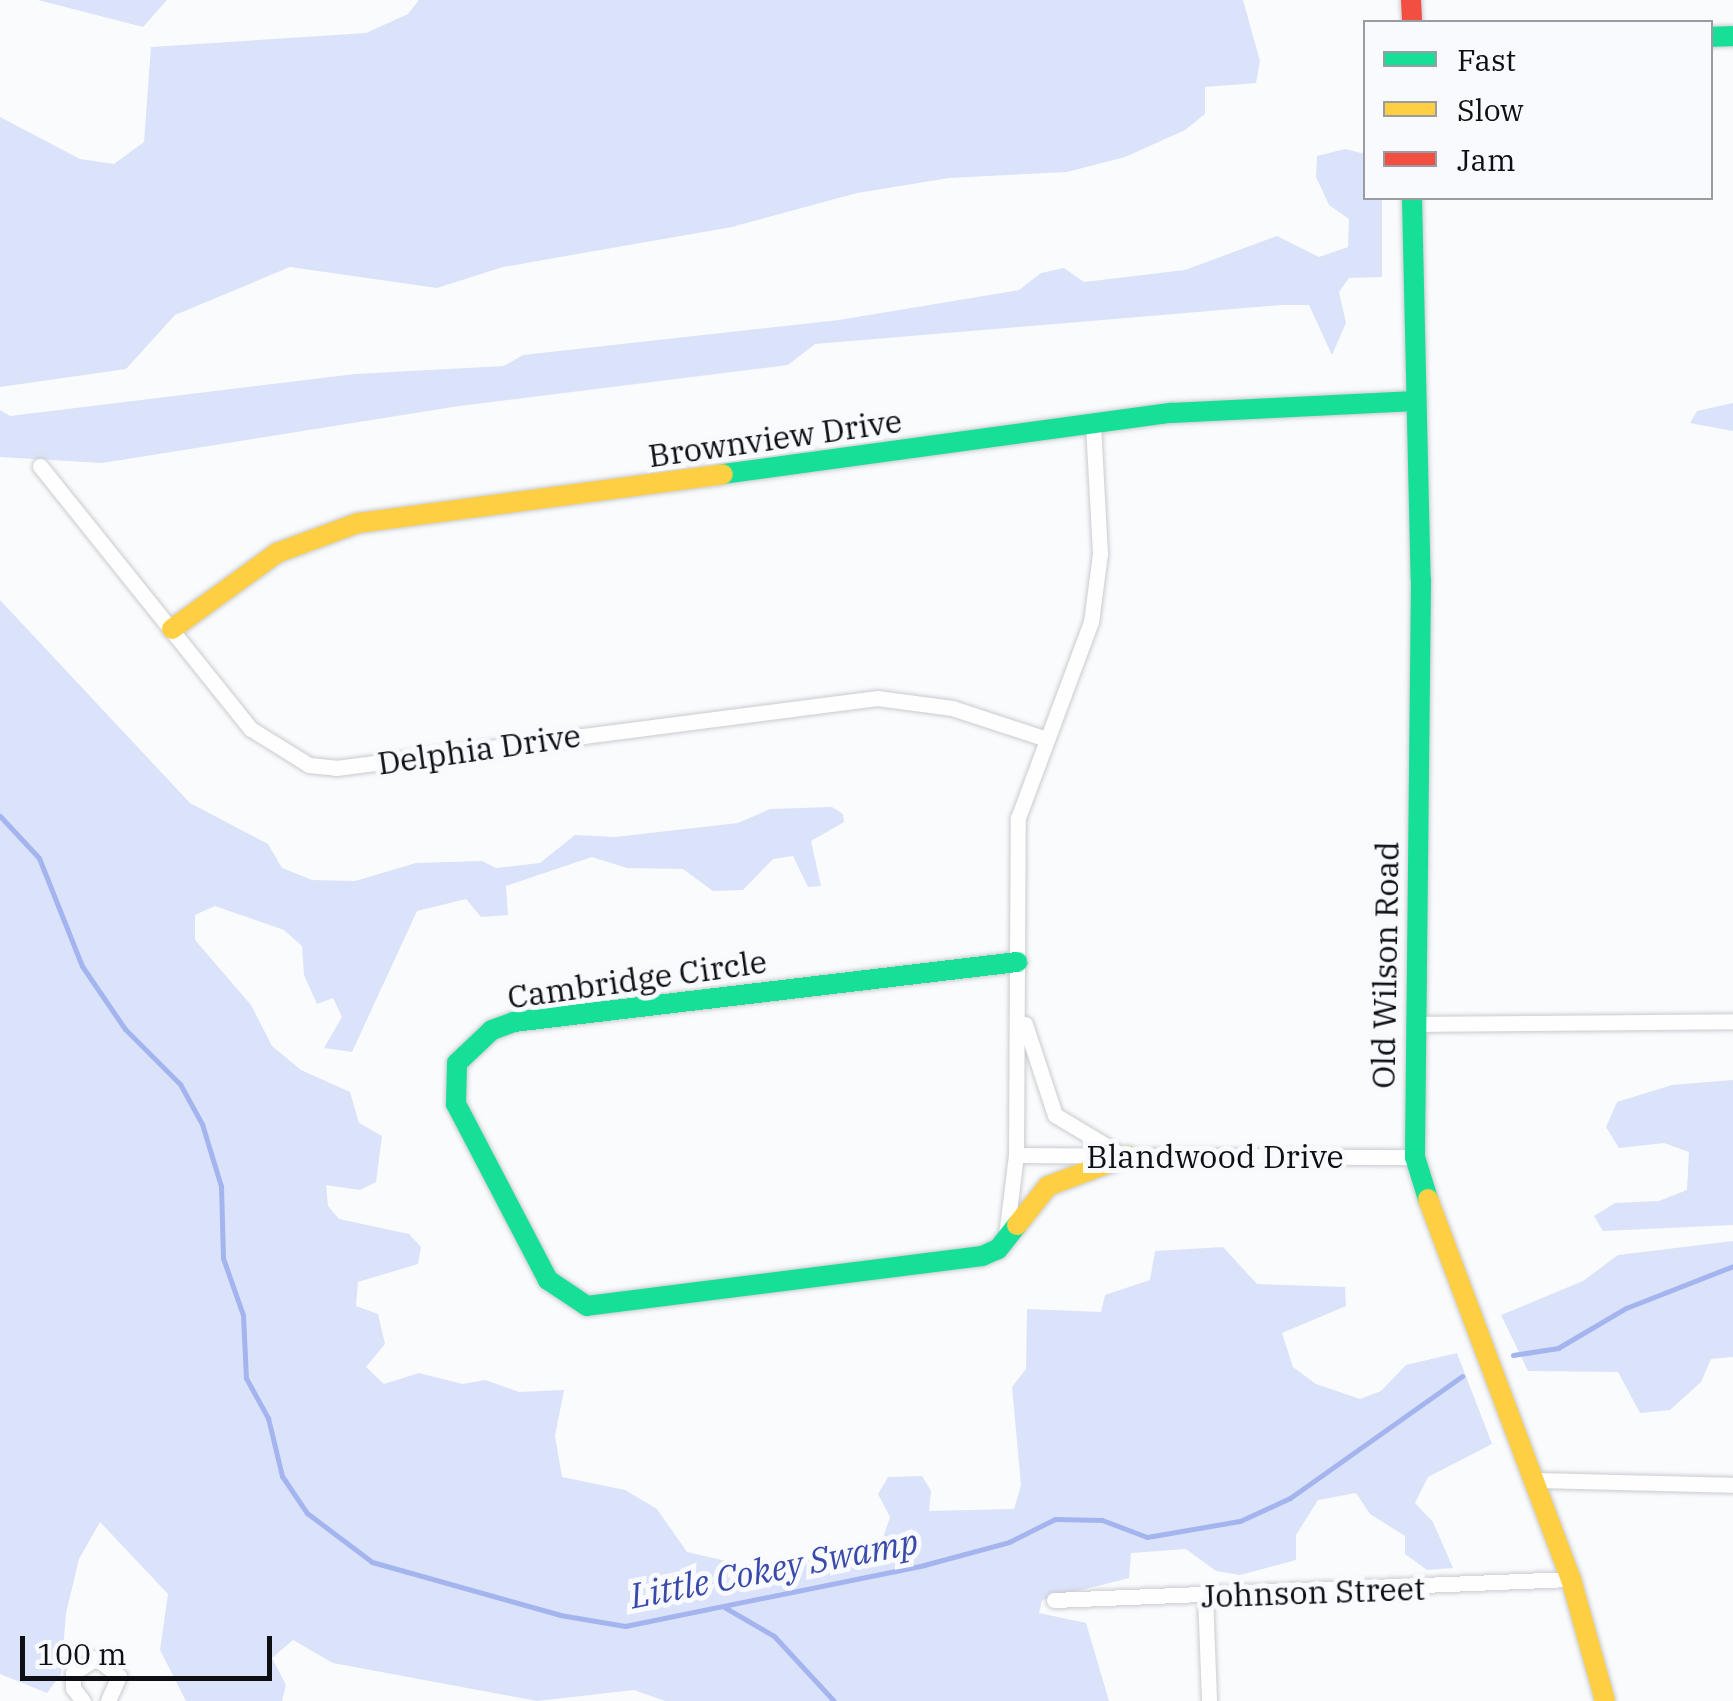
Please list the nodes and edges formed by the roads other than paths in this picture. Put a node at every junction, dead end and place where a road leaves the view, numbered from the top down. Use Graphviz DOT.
graph roads {
  1 [pos="1412,200"];
  2 [pos="1416,401"];
  3 [pos="1093,426"];
  4 [pos="40,466"];
  5 [pos="172,629"];
  6 [pos="1047,739"];
  7 [pos="1016,962"];
  8 [pos="1020,1002"];
  9 [pos="1733,1021"];
  10 [pos="1415,1024"];
  11 [pos="1016,1155"];
  12 [pos="1128,1156"];
  13 [pos="1415,1157"];
  14 [pos="1006,1236"];
  15 [pos="1535,1480"];
  16 [pos="1733,1485"];
  17 [pos="1571,1579"];
  18 [pos="1206,1596"];
  19 [pos="1054,1600"];
  20 [pos="76,1699"];
  21 [pos="108,1701"];
  22 [pos="1209,1701"];
  23 [pos="1605,1701"];
  1 -- 2 [label="street, Old Wilson Road"];
  2 -- 3 [label="street, Brownview Drive"];
  2 -- 10 [label="street, Old Wilson Road"];
  3 -- 5 [label="street, Brownview Drive"];
  3 -- 6 [label="street"];
  4 -- 5 [label="street, Delphia Drive"];
  5 -- 6 [label="street, Delphia Drive"];
  6 -- 7 [label="street"];
  7 -- 8 [label="street"];
  7 -- 14 [label="street, Cambridge Circle"];
  8 -- 11 [label="street"];
  8 -- 12 [label="street"];
  9 -- 10 [label="street"];
  10 -- 13 [label="street, Old Wilson Road"];
  11 -- 12 [label="street, Blandwood Drive"];
  11 -- 14 [label="street"];
  12 -- 13 [label="street, Blandwood Drive"];
  12 -- 14 [label="street"];
  13 -- 15 [label="street, Old Wilson Road"];
  15 -- 16 [label="street"];
  15 -- 17 [label="street, Old Wilson Road"];
  17 -- 18 [label="street, Johnson Street"];
  17 -- 23 [label="street, Old Wilson Road"];
  18 -- 19 [label="street, Johnson Street"];
  18 -- 22 [label="street"];
  20 -- 21 [label="street"];
}
